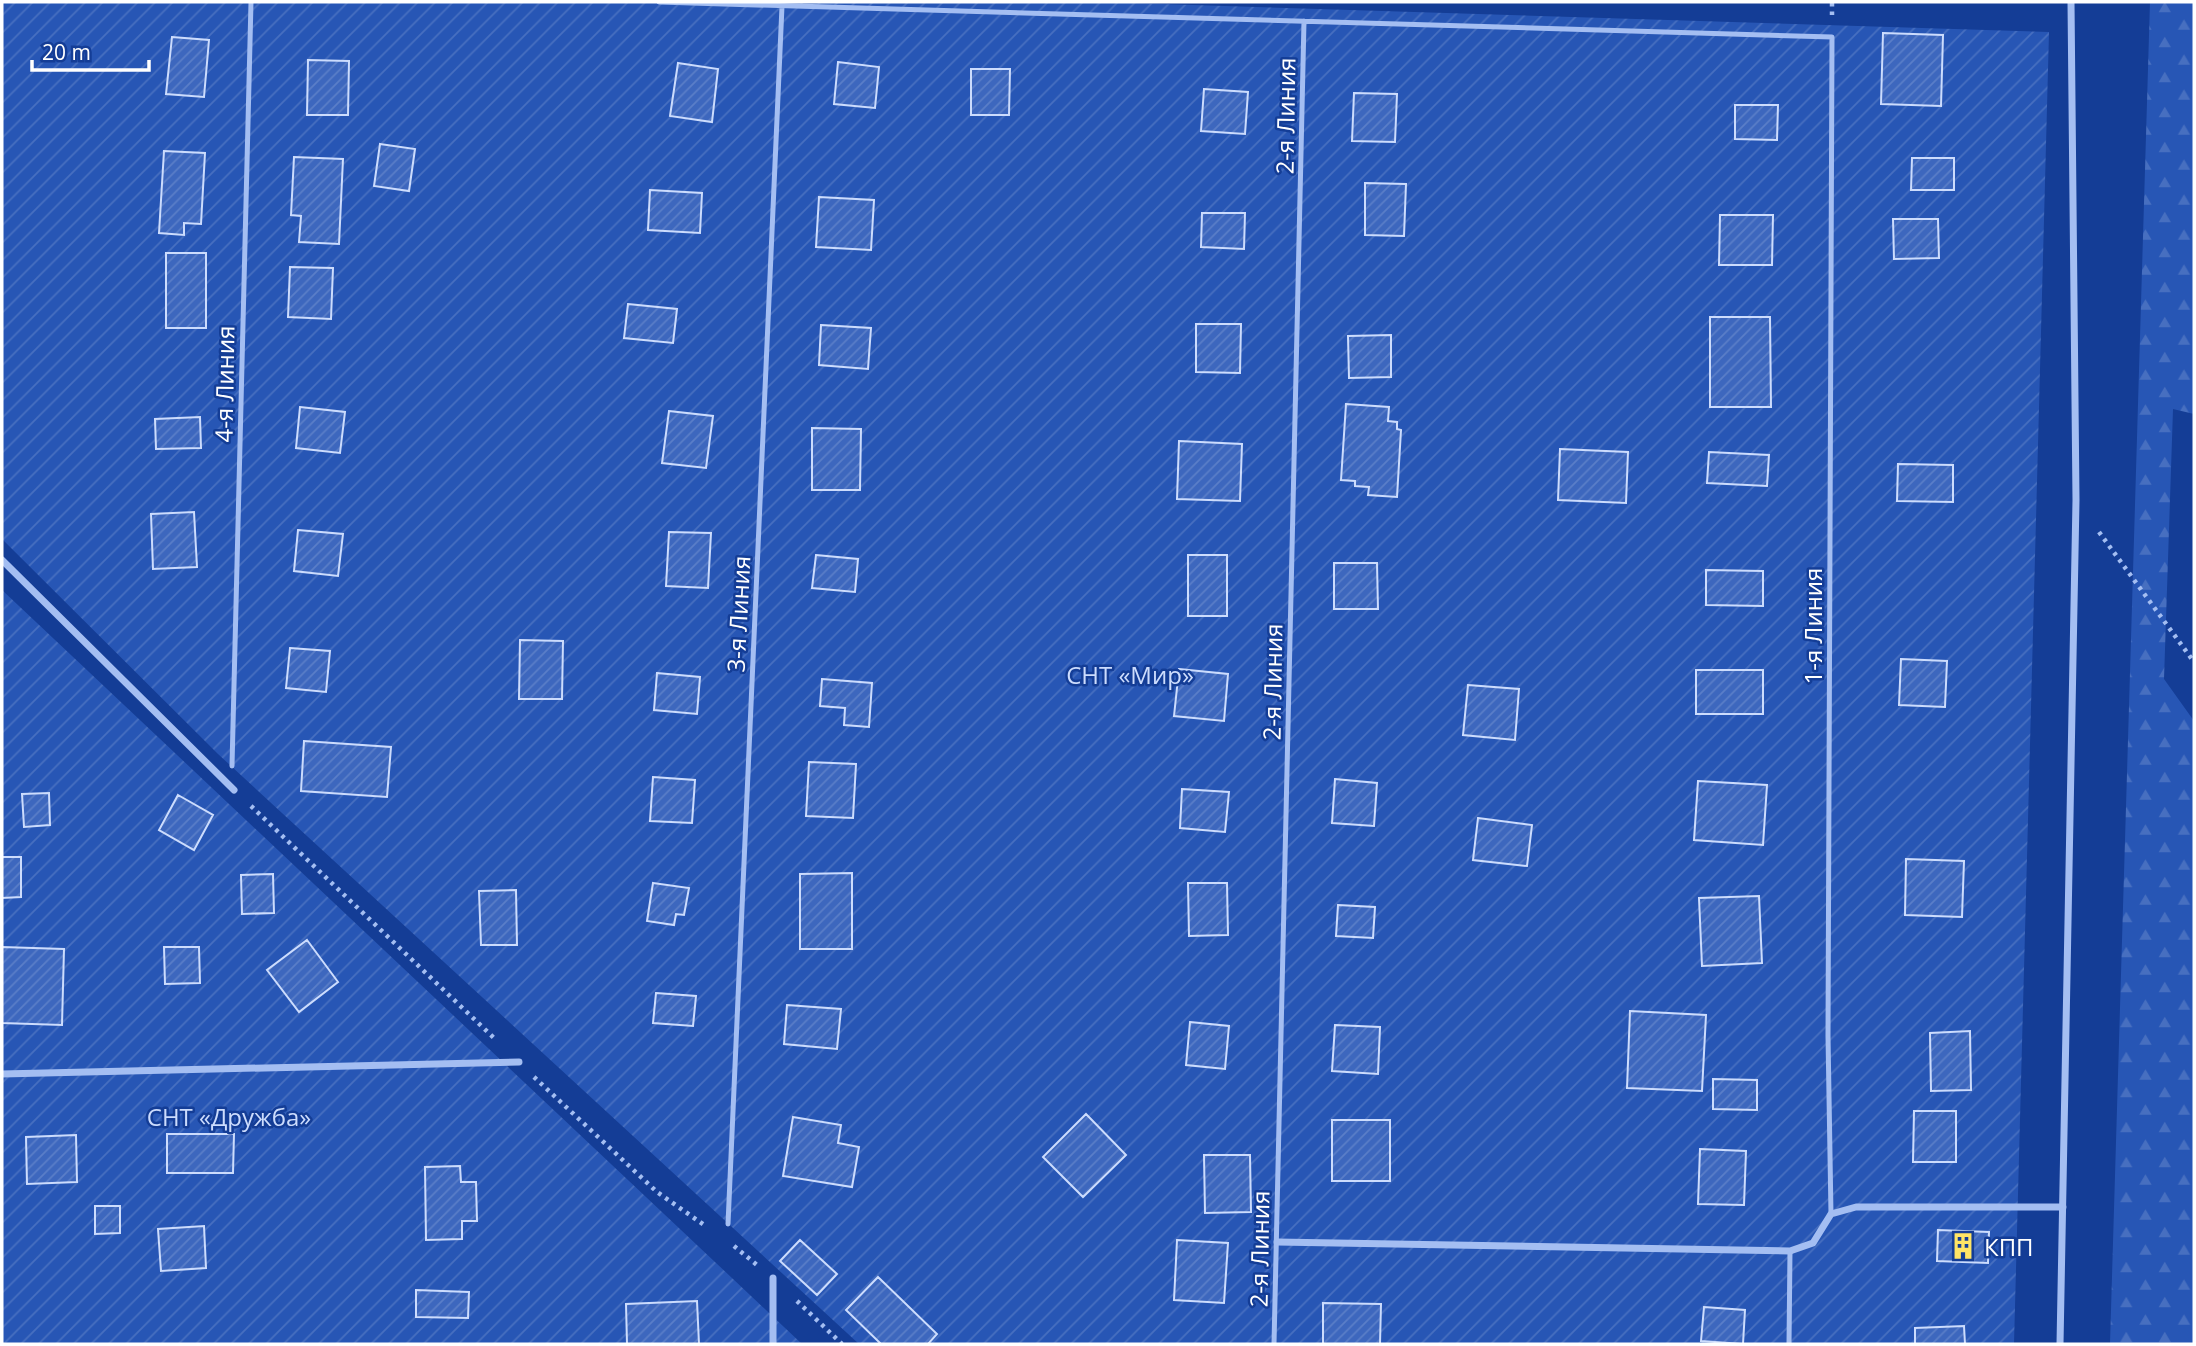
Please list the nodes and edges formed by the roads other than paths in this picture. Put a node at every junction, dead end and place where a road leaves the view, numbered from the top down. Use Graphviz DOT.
graph roads {
  1 [pos="251,2"];
  2 [pos="659,2"];
  3 [pos="2071,2"];
  4 [pos="782,6"];
  5 [pos="1304,21"];
  6 [pos="2,561"];
  7 [pos="232,766"];
  8 [pos="234,790"];
  9 [pos="519,1062"];
  10 [pos="2,1074"];
  11 [pos="2063,1207"];
  12 [pos="1831,1214"];
  13 [pos="728,1224"];
  14 [pos="1277,1242"];
  15 [pos="1790,1251"];
  16 [pos="773,1278"];
  17 [pos="773,1344"];
  18 [pos="1274,1344"];
  19 [pos="1789,1344"];
  20 [pos="2060,1344"];
  1 -- 7 [label="lane, 4-я Линия"];
  2 -- 4 [label="lane"];
  3 -- 11 [label="street"];
  4 -- 5 [label="lane"];
  4 -- 13 [label="lane, 3-я Линия"];
  5 -- 12 [label="lane, 1-я Линия"];
  5 -- 14 [label="lane, 2-я Линия"];
  6 -- 8 [label="street"];
  9 -- 10 [label="street"];
  11 -- 12 [label="street"];
  11 -- 20 [label="street"];
  12 -- 15 [label="street"];
  14 -- 15 [label="street"];
  14 -- 18 [label="lane, 2-я Линия"];
  15 -- 19 [label="lane"];
  16 -- 17 [label="street"];
}
